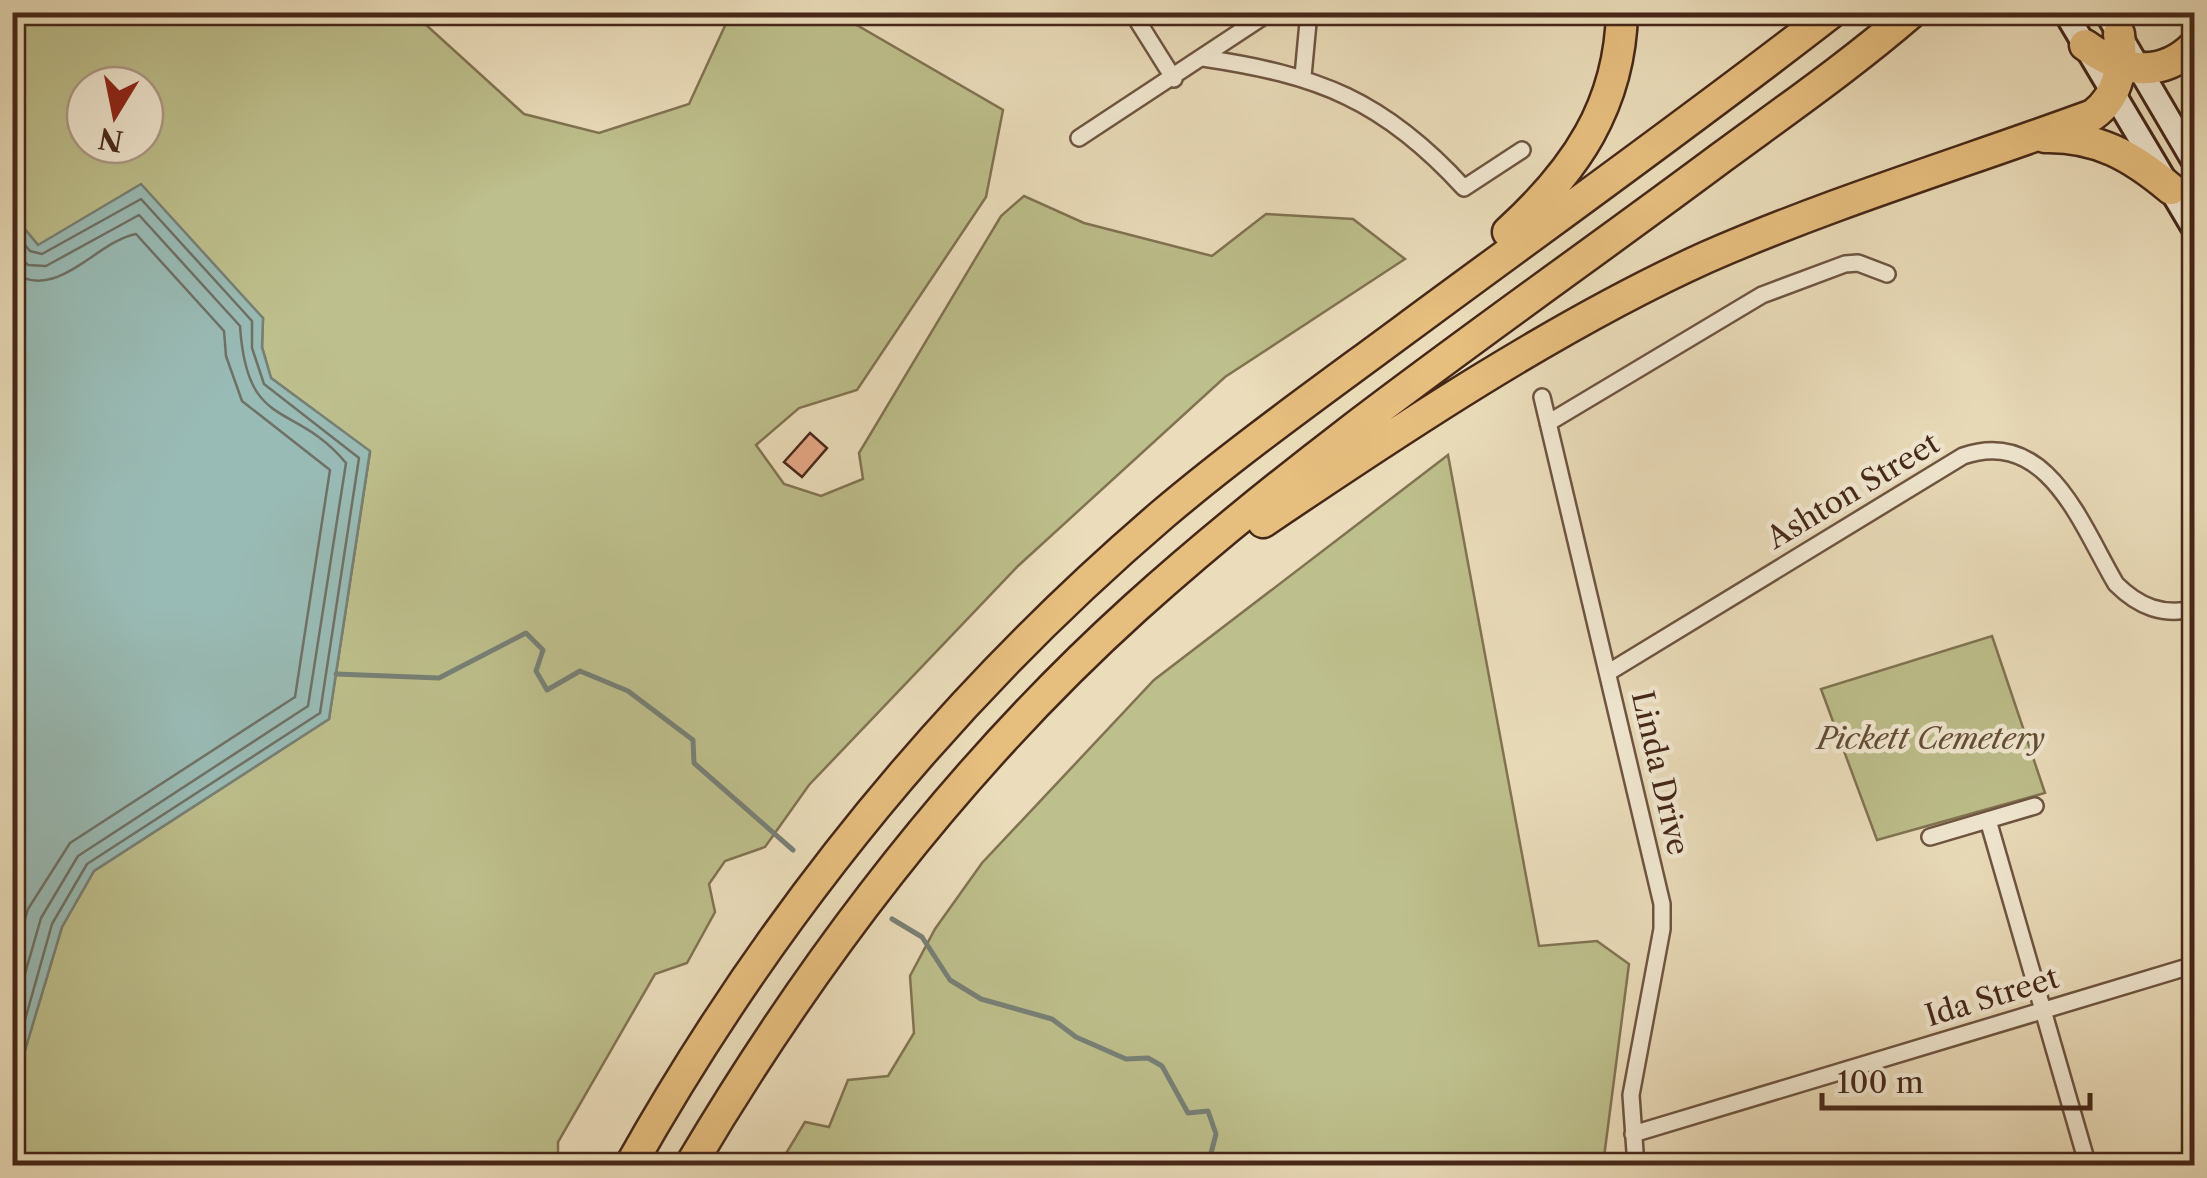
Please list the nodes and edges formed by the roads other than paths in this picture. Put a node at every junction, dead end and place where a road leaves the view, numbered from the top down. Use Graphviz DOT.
graph roads {
  1 [pos="1132,12"];
  2 [pos="1270,12"];
  3 [pos="1308,12"];
  4 [pos="1622,12"];
  5 [pos="1832,12"];
  6 [pos="1912,12"];
  7 [pos="2065,12"];
  8 [pos="2112,23"];
  9 [pos="2085,45"];
  10 [pos="2194,46"];
  11 [pos="1203,58"];
  12 [pos="1304,76"];
  13 [pos="2125,76"];
  14 [pos="1174,79"];
  15 [pos="1079,138"];
  16 [pos="2032,138"];
  17 [pos="1522,150"];
  18 [pos="2194,162"];
  19 [pos="2171,190"];
  20 [pos="2194,229"];
  21 [pos="1887,274"];
  22 [pos="1387,342"];
  23 [pos="1542,396"];
  24 [pos="1548,423"];
  25 [pos="2194,609"];
  26 [pos="1132,611"];
  27 [pos="1609,672"];
  28 [pos="2034,806"];
  29 [pos="1988,820"];
  30 [pos="1930,837"];
  31 [pos="2194,966"];
  32 [pos="2043,1011"];
  33 [pos="1632,1134"];
  34 [pos="630,1166"];
  35 [pos="690,1166"];
  36 [pos="1636,1166"];
  37 [pos="2088,1166"];
  1 -- 14 [label="street"];
  2 -- 11 [label="street"];
  3 -- 12 [label="street"];
  4 -- 22 [label="highway"];
  5 -- 22 [label="highway"];
  6 -- 26 [label="highway"];
  7 -- 9 [label="main road"];
  8 -- 13 [label="highway"];
  9 -- 13 [label="highway"];
  10 -- 13 [label="highway"];
  11 -- 12 [label="street"];
  11 -- 14 [label="street"];
  12 -- 17 [label="street"];
  13 -- 16 [label="highway"];
  13 -- 18 [label="main road"];
  13 -- 19 [label="main road"];
  14 -- 15 [label="street"];
  16 -- 19 [label="highway"];
  16 -- 26 [label="highway"];
  19 -- 20 [label="main road"];
  21 -- 24 [label="street"];
  22 -- 34 [label="highway"];
  23 -- 24 [label="street, Linda Drive"];
  24 -- 27 [label="street, Linda Drive"];
  25 -- 27 [label="street, Ashton Street"];
  26 -- 35 [label="highway"];
  27 -- 33 [label="street, Linda Drive"];
  28 -- 29 [label="street"];
  29 -- 30 [label="street"];
  29 -- 32 [label="street"];
  31 -- 32 [label="street, Ida Street"];
  32 -- 33 [label="street, Ida Street"];
  32 -- 37 [label="street"];
  33 -- 36 [label="street, Linda Drive"];
}
